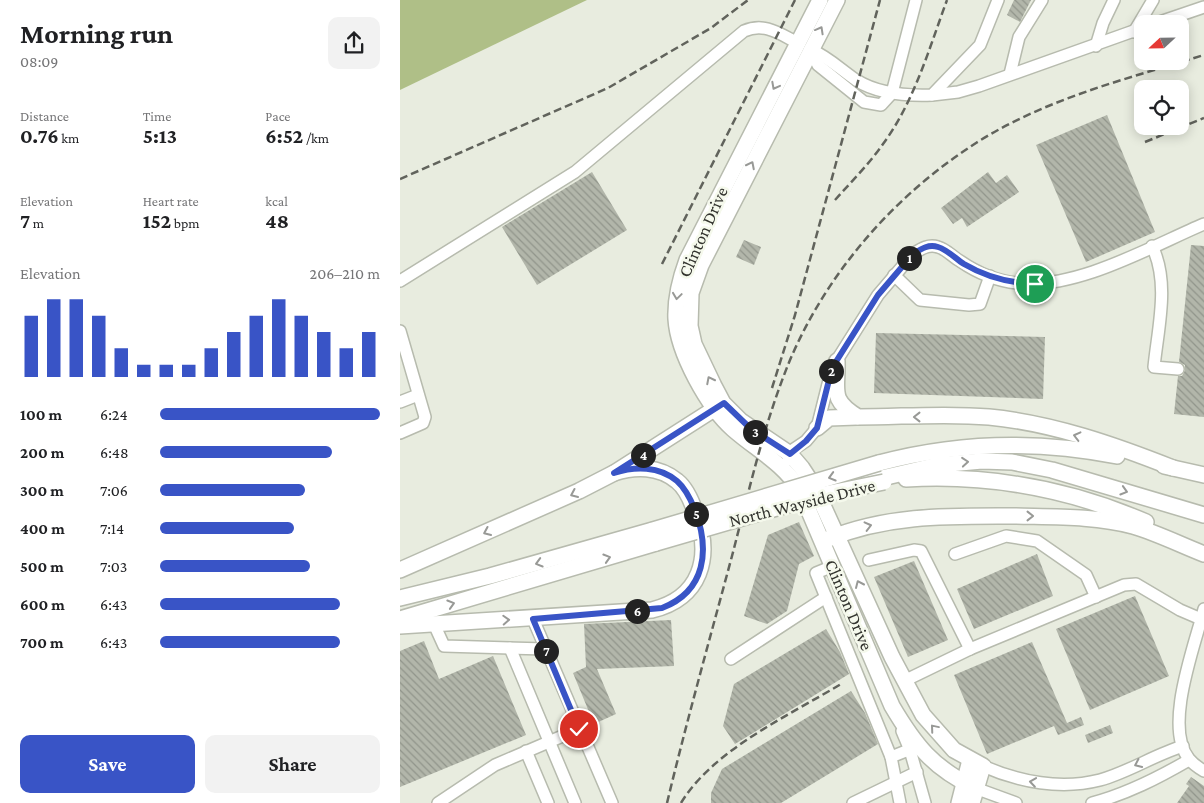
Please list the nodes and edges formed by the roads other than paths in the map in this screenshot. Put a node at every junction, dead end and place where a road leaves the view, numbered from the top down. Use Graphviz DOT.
graph roads {
  1 [pos="820,0"];
  2 [pos="836,0"];
  3 [pos="916,0"];
  4 [pos="998,0"];
  5 [pos="1042,0"];
  6 [pos="1114,0"];
  7 [pos="1153,0"];
  8 [pos="1204,7"];
  9 [pos="1146,15"];
  10 [pos="1180,15"];
  11 [pos="1134,32"];
  12 [pos="804,46"];
  13 [pos="1096,46"];
  14 [pos="1010,74"];
  15 [pos="892,94"];
  16 [pos="932,95"];
  17 [pos="1202,226"];
  18 [pos="1152,246"];
  19 [pos="894,275"];
  20 [pos="990,276"];
  21 [pos="400,281"];
  22 [pos="400,331"];
  23 [pos="837,361"];
  24 [pos="1178,369"];
  25 [pos="418,395"];
  26 [pos="400,402"];
  27 [pos="719,406"];
  28 [pos="858,417"];
  29 [pos="817,428"];
  30 [pos="400,433"];
  31 [pos="790,454"];
  32 [pos="1173,468"];
  33 [pos="785,469"];
  34 [pos="614,473"];
  35 [pos="882,474"];
  36 [pos="1199,474"];
  37 [pos="1204,515"];
  38 [pos="655,536"];
  39 [pos="837,536"];
  40 [pos="1167,536"];
  41 [pos="822,542"];
  42 [pos="955,554"];
  43 [pos="1204,554"];
  44 [pos="848,559"];
  45 [pos="869,560"];
  46 [pos="833,566"];
  47 [pos="400,570"];
  48 [pos="1096,597"];
  49 [pos="400,598"];
  50 [pos="826,598"];
  51 [pos="1203,614"];
  52 [pos="533,619"];
  53 [pos="400,620"];
  54 [pos="434,624"];
  55 [pos="400,626"];
  56 [pos="510,648"];
  57 [pos="545,649"];
  58 [pos="970,649"];
  59 [pos="731,659"];
  60 [pos="904,681"];
  61 [pos="885,689"];
  62 [pos="579,729"];
  63 [pos="549,742"];
  64 [pos="1183,746"];
  65 [pos="914,748"];
  66 [pos="526,751"];
  67 [pos="891,757"];
  68 [pos="1189,760"];
  69 [pos="976,763"];
  70 [pos="1204,771"];
  71 [pos="916,772"];
  72 [pos="895,782"];
  73 [pos="969,785"];
  74 [pos="1116,797"];
  75 [pos="438,803"];
  76 [pos="548,803"];
  77 [pos="575,803"];
  78 [pos="612,803"];
  79 [pos="853,803"];
  80 [pos="900,803"];
  81 [pos="925,803"];
  82 [pos="959,803"];
  83 [pos="972,803"];
  84 [pos="1016,803"];
  85 [pos="1092,803"];
  86 [pos="1102,803"];
  1 -- 12 [label="main road, Clinton Drive"];
  12 -- 2 [label="main road, Clinton Drive, one-way"];
  3 -- 15 [label="street"];
  4 -- 16 [label="street"];
  5 -- 14 [label="street"];
  6 -- 13 [label="street"];
  7 -- 9 [label="street"];
  8 -- 10 [label="street"];
  11 -- 13 [label="street"];
  12 -- 15 [label="street"];
  12 -- 15 [label="street"];
  12 -- 21 [label="street"];
  12 -- 27 [label="main road, Clinton Drive"];
  13 -- 14 [label="street"];
  14 -- 16 [label="street"];
  15 -- 16 [label="street"];
  17 -- 18 [label="street"];
  18 -- 20 [label="street"];
  18 -- 24 [label="street"];
  19 -- 20 [label="street"];
  19 -- 20 [label="street"];
  19 -- 23 [label="street"];
  22 -- 25 [label="street"];
  23 -- 28 [label="main road"];
  23 -- 29 [label="street"];
  25 -- 26 [label="street"];
  25 -- 30 [label="street"];
  27 -- 31 [label="main road, Clinton Drive"];
  27 -- 33 [label="main road, Clinton Drive"];
  27 -- 34 [label="main road"];
  28 -- 29 [label="main road"];
  32 -- 28 [label="main road, one-way"];
  29 -- 31 [label="street"];
  31 -- 33 [label="street"];
  31 -- 39 [label="main road, Clinton Drive"];
  32 -- 35 [label="main road, North Wayside Drive"];
  32 -- 36 [label="main road, North Wayside Drive"];
  33 -- 41 [label="main road, Clinton Drive"];
  34 -- 47 [label="main road, one-way"];
  34 -- 52 [label="main road"];
  35 -- 37 [label="main road, one-way"];
  35 -- 38 [label="main road, North Wayside Drive, one-way, bridge"];
  35 -- 38 [label="main road, North Wayside Drive, bridge"];
  35 -- 40 [label="main road, North Wayside Drive"];
  38 -- 49 [label="main road, North Wayside Drive, one-way"];
  53 -- 38 [label="main road, North Wayside Drive, one-way"];
  39 -- 40 [label="main road, one-way"];
  39 -- 41 [label="main road"];
  39 -- 44 [label="main road, Clinton Drive"];
  40 -- 43 [label="main road"];
  41 -- 46 [label="main road, Clinton Drive"];
  42 -- 48 [label="street"];
  44 -- 46 [label="main road"];
  60 -- 44 [label="main road, Clinton Drive, one-way"];
  45 -- 58 [label="street"];
  46 -- 50 [label="street"];
  46 -- 61 [label="main road, Clinton Drive"];
  48 -- 51 [label="street"];
  48 -- 58 [label="street"];
  50 -- 59 [label="street"];
  50 -- 67 [label="street"];
  51 -- 64 [label="street"];
  54 -- 52 [label="main road, one-way"];
  52 -- 57 [label="street"];
  54 -- 55 [label="main road"];
  54 -- 56 [label="street"];
  56 -- 57 [label="street"];
  56 -- 63 [label="street"];
  57 -- 62 [label="street"];
  58 -- 60 [label="street"];
  60 -- 61 [label="main road"];
  69 -- 60 [label="main road, Clinton Drive, one-way"];
  61 -- 65 [label="main road, Clinton Drive"];
  62 -- 63 [label="street"];
  62 -- 78 [label="street"];
  63 -- 66 [label="street"];
  63 -- 77 [label="street"];
  64 -- 68 [label="street"];
  64 -- 69 [label="street, one-way"];
  65 -- 67 [label="street"];
  65 -- 71 [label="street"];
  65 -- 73 [label="main road, Clinton Drive"];
  66 -- 75 [label="street"];
  66 -- 76 [label="street"];
  67 -- 72 [label="street"];
  68 -- 70 [label="street"];
  68 -- 74 [label="street"];
  69 -- 73 [label="main road"];
  71 -- 72 [label="street"];
  71 -- 81 [label="street"];
  72 -- 79 [label="street"];
  72 -- 80 [label="street"];
  73 -- 82 [label="main road"];
  73 -- 83 [label="main road"];
  73 -- 84 [label="street"];
  74 -- 85 [label="street"];
  74 -- 86 [label="street"];
}
